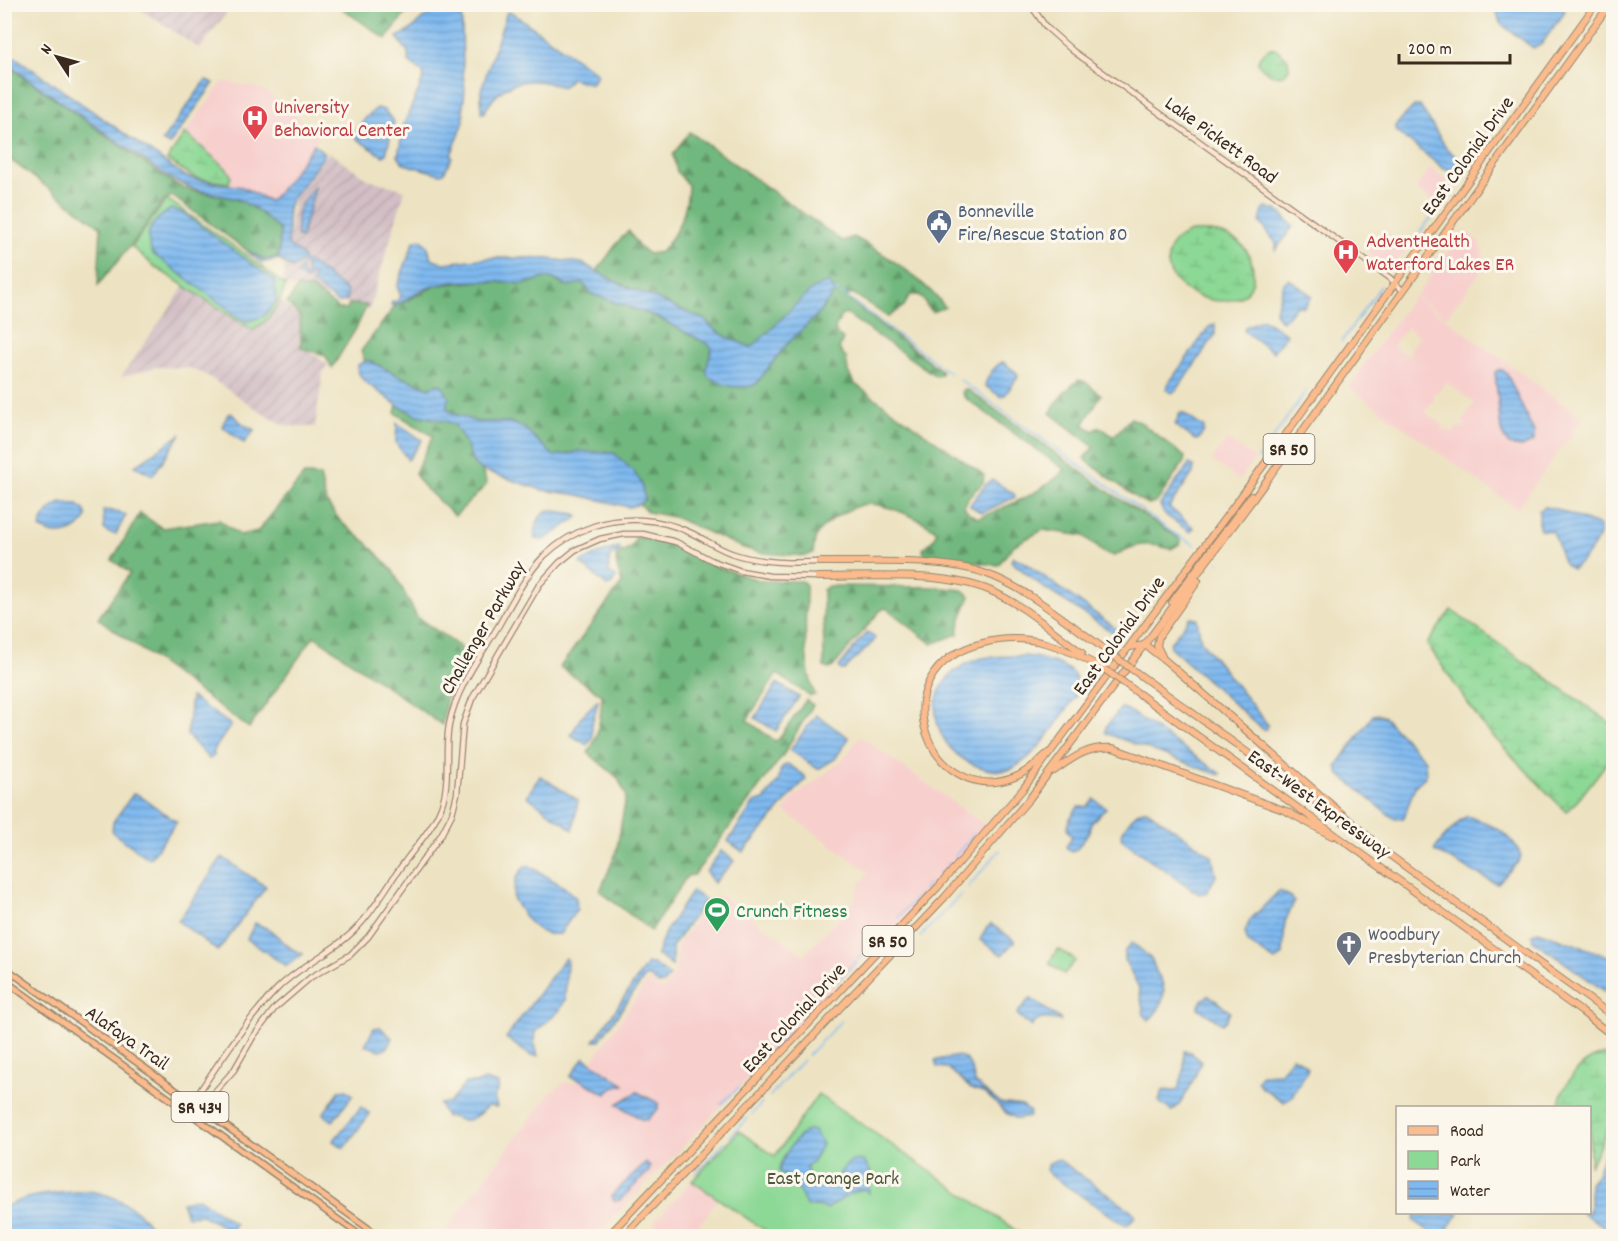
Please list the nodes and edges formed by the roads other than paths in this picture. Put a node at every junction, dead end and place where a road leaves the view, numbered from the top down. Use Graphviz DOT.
graph roads {
  1 [pos="1030,4"];
  2 [pos="1610,4"];
  3 [pos="1594,7"];
  4 [pos="1594,28"];
  5 [pos="1444,215"];
  6 [pos="1446,232"];
  7 [pos="1395,283"];
  8 [pos="1403,291"];
  9 [pos="1301,413"];
  10 [pos="1303,430"];
  11 [pos="1251,496"];
  12 [pos="1226,536"];
  13 [pos="819,562"];
  14 [pos="818,577"];
  15 [pos="1014,586"];
  16 [pos="1005,598"];
  17 [pos="1152,635"];
  18 [pos="1144,645"];
  19 [pos="1127,649"];
  20 [pos="1166,661"];
  21 [pos="1104,669"];
  22 [pos="1059,742"];
  23 [pos="1049,775"];
  24 [pos="1375,844"];
  25 [pos="1375,863"];
  26 [pos="4,967"];
  27 [pos="4,980"];
  28 [pos="11,984"];
  29 [pos="28,984"];
  30 [pos="37,991"];
  31 [pos="22,993"];
  32 [pos="1614,1017"];
  33 [pos="1614,1037"];
  34 [pos="762,1074"];
  35 [pos="751,1086"];
  36 [pos="759,1093"];
  37 [pos="193,1102"];
  38 [pos="748,1105"];
  39 [pos="201,1108"];
  40 [pos="187,1110"];
  41 [pos="194,1115"];
  42 [pos="308,1197"];
  43 [pos="326,1197"];
  44 [pos="319,1205"];
  45 [pos="337,1205"];
  46 [pos="361,1236"];
  47 [pos="379,1236"];
  48 [pos="608,1236"];
  49 [pos="624,1236"];
  1 -- 7 [label="main road, Lake Pickett Road"];
  2 -- 4 [label="highway, East Colonial Drive / SR 50"];
  3 -- 4 [label="highway"];
  3 -- 5 [label="highway, East Colonial Drive / SR 50"];
  4 -- 6 [label="highway, East Colonial Drive / SR 50"];
  5 -- 6 [label="highway"];
  5 -- 7 [label="highway, East Colonial Drive / SR 50"];
  6 -- 8 [label="highway, East Colonial Drive / SR 50"];
  7 -- 8 [label="main road, Lake Pickett Road"];
  7 -- 9 [label="highway, East Colonial Drive / SR 50"];
  8 -- 10 [label="highway, East Colonial Drive / SR 50"];
  9 -- 10 [label="highway"];
  9 -- 19 [label="highway, East Colonial Drive / SR 50"];
  10 -- 12 [label="highway, East Colonial Drive / SR 50"];
  11 -- 17 [label="highway"];
  12 -- 17 [label="highway, East Colonial Drive / SR 50"];
  12 -- 20 [label="highway"];
  13 -- 15 [label="highway, Challenger Parkway"];
  13 -- 37 [label="main road, Challenger Parkway"];
  14 -- 16 [label="highway, Challenger Parkway"];
  14 -- 39 [label="main road, Challenger Parkway"];
  15 -- 24 [label="highway, East-West Expressway, bridge"];
  16 -- 21 [label="highway, East-West Expressway"];
  17 -- 18 [label="highway, East Colonial Drive / SR 50"];
  18 -- 19 [label="highway"];
  18 -- 20 [label="highway"];
  18 -- 23 [label="highway, East Colonial Drive / SR 50"];
  19 -- 22 [label="highway, East Colonial Drive / SR 50"];
  20 -- 24 [label="highway"];
  21 -- 22 [label="highway"];
  21 -- 25 [label="highway, East-West Expressway, bridge"];
  22 -- 34 [label="highway, East Colonial Drive / SR 50"];
  23 -- 25 [label="highway"];
  23 -- 36 [label="highway, East Colonial Drive / SR 50"];
  24 -- 32 [label="highway, East-West Expressway"];
  25 -- 33 [label="highway, East-West Expressway"];
  26 -- 29 [label="main road, Alafaya Trail / SR 434"];
  27 -- 28 [label="main road, Alafaya Trail / SR 434"];
  28 -- 29 [label="main road"];
  28 -- 31 [label="main road, Alafaya Trail / SR 434"];
  29 -- 30 [label="main road, Alafaya Trail / SR 434"];
  30 -- 31 [label="main road"];
  30 -- 37 [label="main road, Alafaya Trail / SR 434"];
  31 -- 40 [label="main road, Alafaya Trail / SR 434"];
  34 -- 35 [label="highway, East Colonial Drive / SR 50"];
  34 -- 36 [label="highway"];
  35 -- 38 [label="highway"];
  35 -- 48 [label="highway, East Colonial Drive / SR 50"];
  36 -- 38 [label="highway, East Colonial Drive / SR 50"];
  37 -- 39 [label="main road, Alafaya Trail / SR 434"];
  37 -- 40 [label="main road, Challenger Parkway"];
  38 -- 49 [label="highway, East Colonial Drive / SR 50"];
  39 -- 41 [label="main road, Challenger Parkway"];
  39 -- 43 [label="main road, Alafaya Trail / SR 434"];
  40 -- 41 [label="main road, Alafaya Trail / SR 434"];
  41 -- 42 [label="main road, Alafaya Trail / SR 434"];
  42 -- 43 [label="main road"];
  42 -- 44 [label="main road, Alafaya Trail / SR 434"];
  43 -- 45 [label="main road, Alafaya Trail / SR 434"];
  44 -- 45 [label="main road"];
  44 -- 46 [label="main road, Alafaya Trail / SR 434"];
  45 -- 47 [label="main road, Alafaya Trail / SR 434"];
}
